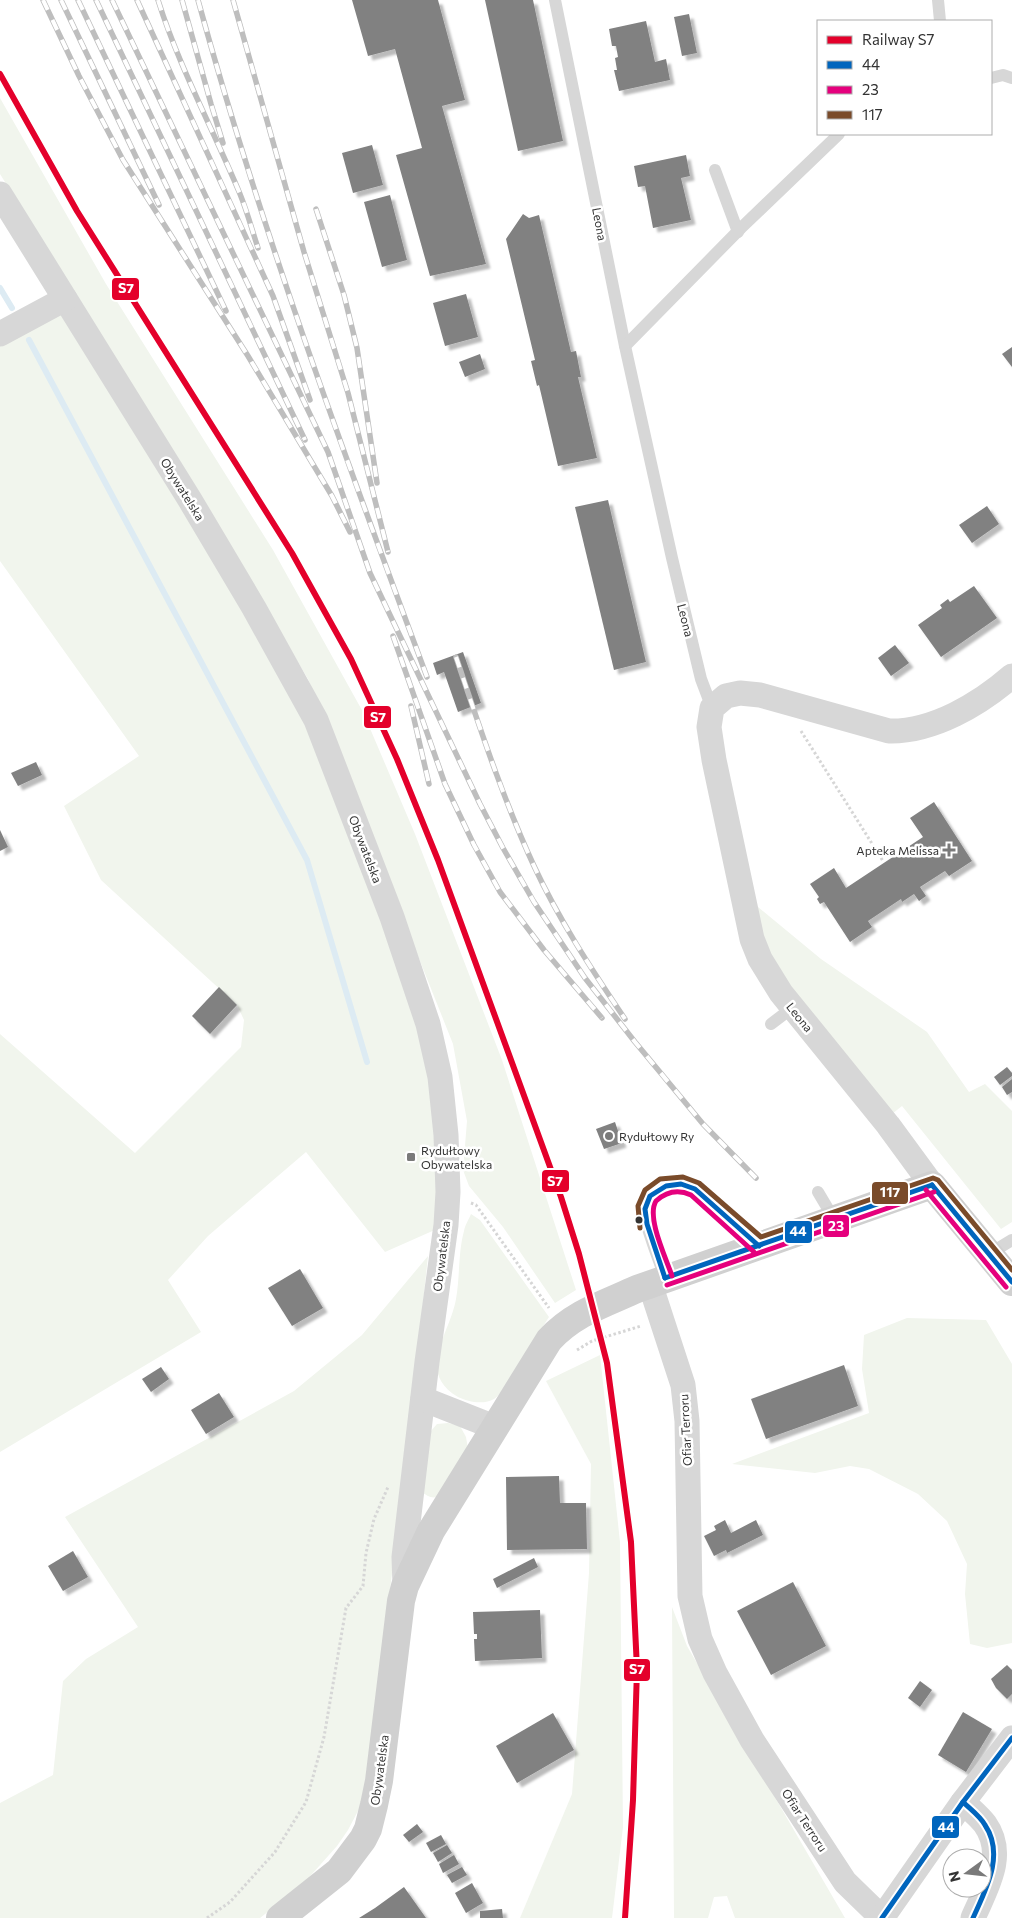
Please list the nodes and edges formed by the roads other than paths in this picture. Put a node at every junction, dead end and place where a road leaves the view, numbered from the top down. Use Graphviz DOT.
graph roads {
  1 [pos="555,0"];
  2 [pos="938,0"];
  3 [pos="940,20"];
  4 [pos="992,78"];
  5 [pos="1012,78"];
  6 [pos="838,135"];
  7 [pos="715,170"];
  8 [pos="0,194"];
  9 [pos="738,232"];
  10 [pos="64,299"];
  11 [pos="0,334"];
  12 [pos="625,346"];
  13 [pos="1012,676"];
  14 [pos="712,708"];
  15 [pos="792,1008"];
  16 [pos="770,1024"];
  17 [pos="932,1185"];
  18 [pos="818,1192"];
  19 [pos="834,1219"];
  20 [pos="1012,1240"];
  21 [pos="759,1246"];
  22 [pos="989,1254"];
  23 [pos="658,1281"];
  24 [pos="1012,1282"];
  25 [pos="423,1400"];
  26 [pos="494,1427"];
  27 [pos="405,1586"];
  28 [pos="1010,1747"];
  29 [pos="963,1802"];
  30 [pos="280,1918"];
  31 [pos="882,1918"];
  32 [pos="973,1918"];
  1 -- 12 [label="lane, Leona"];
  2 -- 3 [label="lane"];
  4 -- 5 [label="lane"];
  6 -- 9 [label="lane"];
  7 -- 9 [label="lane"];
  8 -- 10 [label="street, Obywatelska"];
  9 -- 12 [label="lane"];
  10 -- 11 [label="street"];
  10 -- 25 [label="street, Obywatelska"];
  12 -- 14 [label="lane, Leona"];
  13 -- 14 [label="street"];
  14 -- 15 [label="street, Leona"];
  15 -- 16 [label="lane"];
  15 -- 17 [label="street, Leona"];
  17 -- 19 [label="street"];
  17 -- 22 [label="street"];
  18 -- 19 [label="lane"];
  19 -- 21 [label="street"];
  20 -- 22 [label="lane"];
  21 -- 23 [label="street"];
  21 -- 23 [label="lane"];
  22 -- 24 [label="street"];
  23 -- 26 [label="street, Obywatelska"];
  23 -- 31 [label="street, Ofiar Terroru"];
  25 -- 26 [label="street"];
  25 -- 27 [label="street, Obywatelska"];
  26 -- 27 [label="street, Obywatelska"];
  27 -- 30 [label="street, Obywatelska"];
  28 -- 29 [label="street, Ofiar Terroru"];
  29 -- 31 [label="street, Ofiar Terroru"];
  29 -- 32 [label="street"];
}
